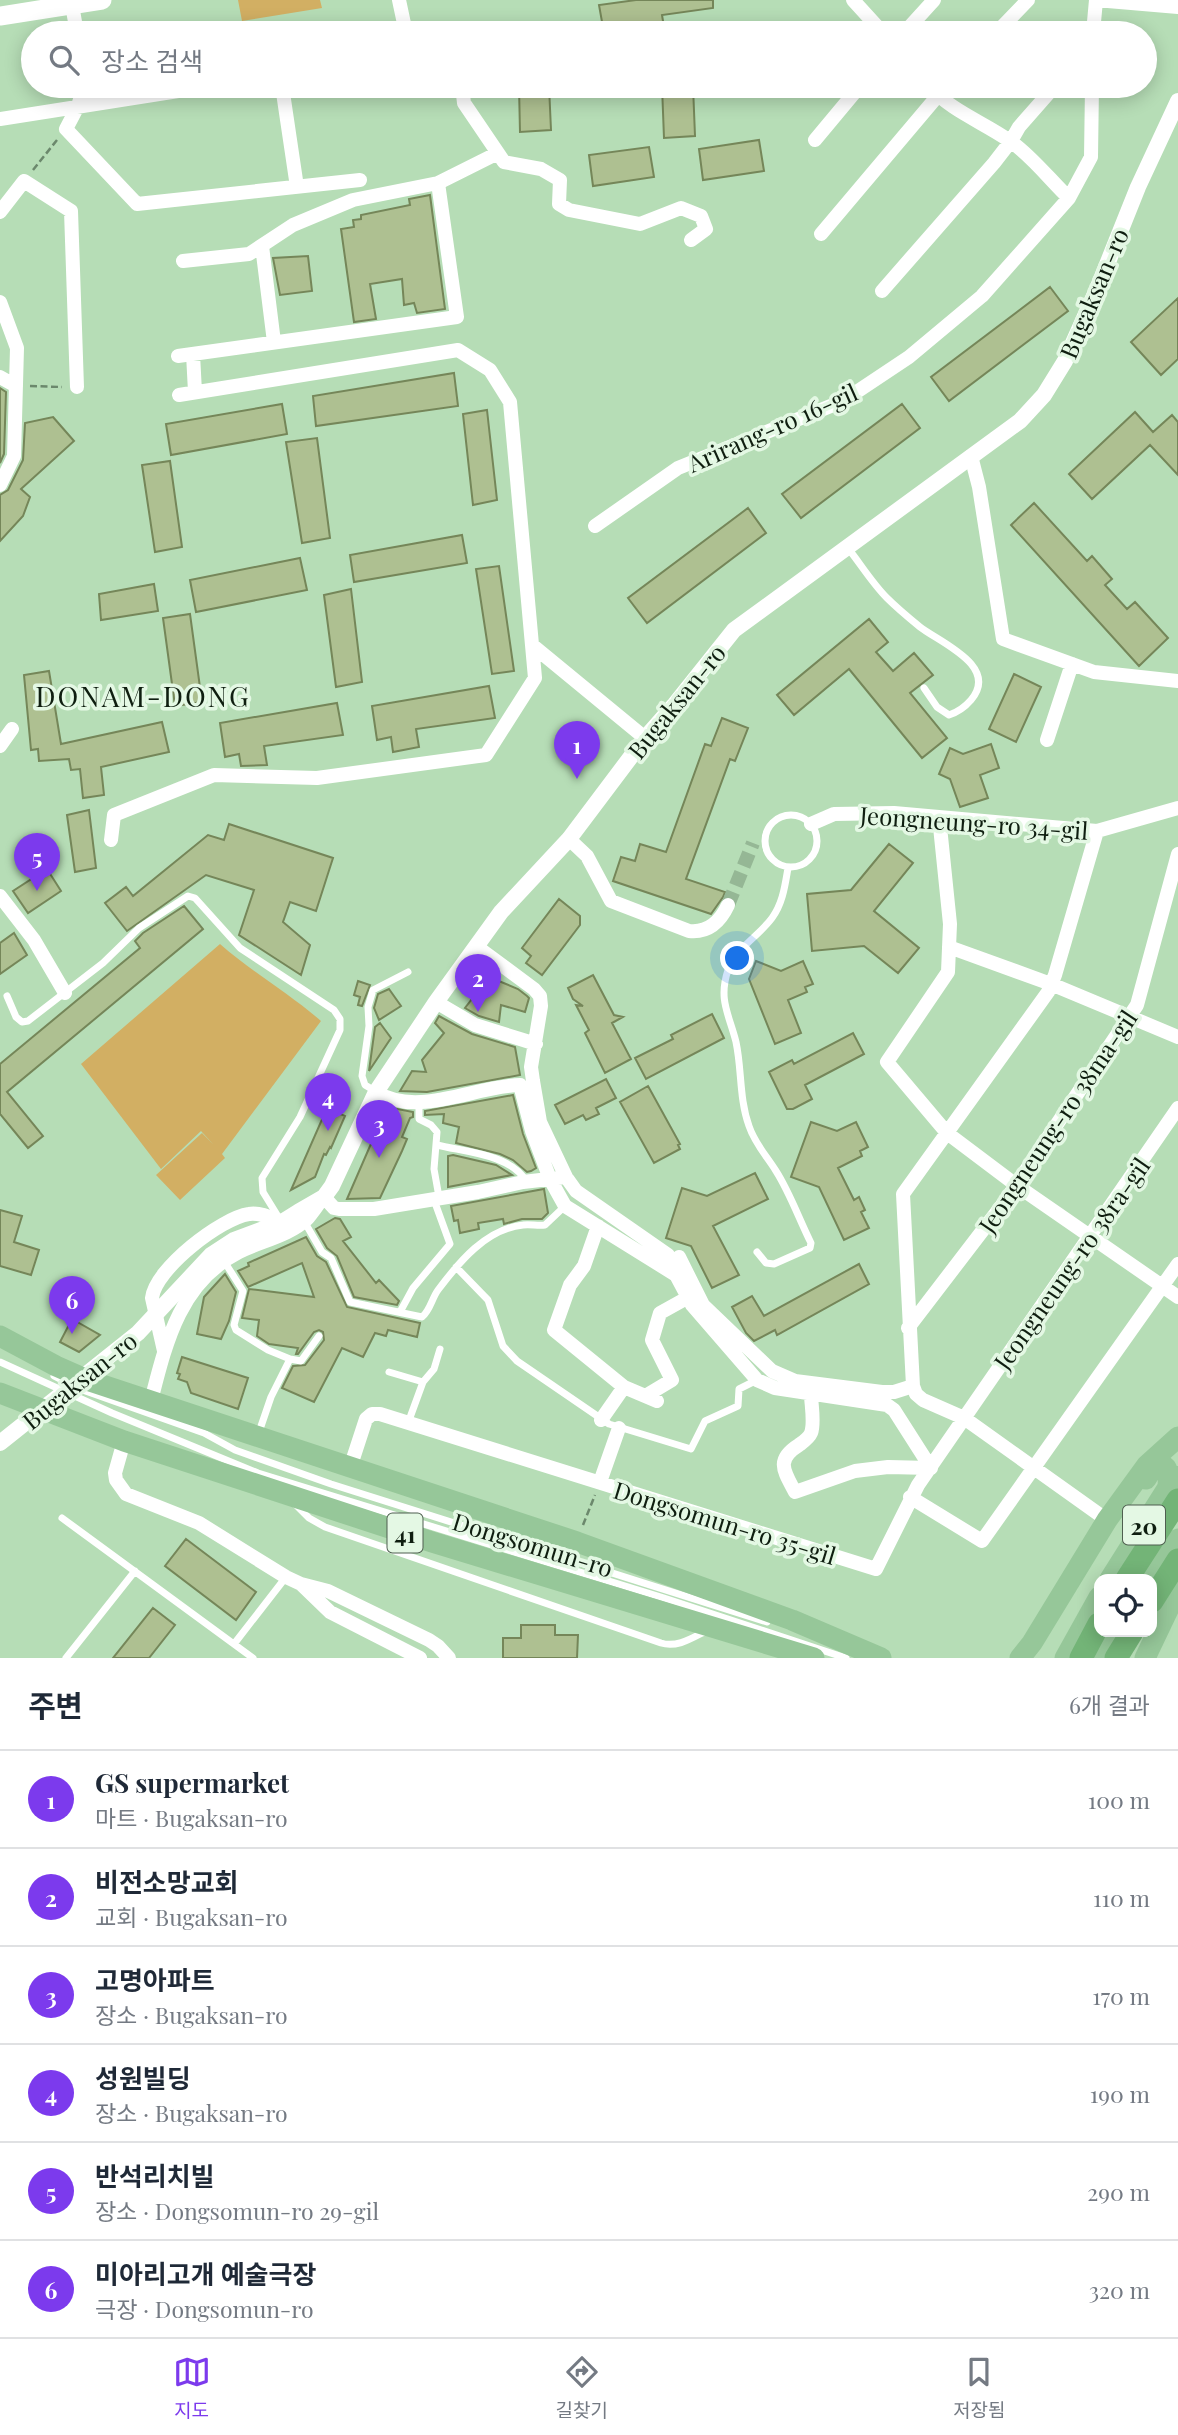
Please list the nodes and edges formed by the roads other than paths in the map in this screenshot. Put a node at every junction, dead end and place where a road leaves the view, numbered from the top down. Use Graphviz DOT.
graph roads {
  1 [pos="102,0"];
  2 [pos="399,0"];
  3 [pos="853,0"];
  4 [pos="934,0"];
  5 [pos="1028,0"];
  6 [pos="1096,0"];
  7 [pos="50,4"];
  8 [pos="72,5"];
  9 [pos="1178,7"];
  10 [pos="0,16"];
  11 [pos="75,21"];
  12 [pos="403,21"];
  13 [pos="872,21"];
  14 [pos="915,21"];
  15 [pos="1008,21"];
  16 [pos="1094,21"];
  17 [pos="81,98"];
  18 [pos="131,98"];
  19 [pos="284,98"];
  20 [pos="463,98"];
  21 [pos="850,98"];
  22 [pos="930,98"];
  23 [pos="947,98"];
  24 [pos="1044,98"];
  25 [pos="1091,98"];
  26 [pos="1178,102"];
  27 [pos="78,106"];
  28 [pos="0,118"];
  29 [pos="816,140"];
  30 [pos="1012,141"];
  31 [pos="498,153"];
  32 [pos="360,180"];
  33 [pos="438,183"];
  34 [pos="297,187"];
  35 [pos="1069,198"];
  36 [pos="0,212"];
  37 [pos="821,234"];
  38 [pos="691,240"];
  39 [pos="262,246"];
  40 [pos="183,261"];
  41 [pos="881,291"];
  42 [pos="0,302"];
  43 [pos="274,342"];
  44 [pos="193,354"];
  45 [pos="178,356"];
  46 [pos="0,377"];
  47 [pos="16,386"];
  48 [pos="77,387"];
  49 [pos="195,392"];
  50 [pos="179,395"];
  51 [pos="971,456"];
  52 [pos="0,484"];
  53 [pos="595,526"];
  54 [pos="847,546"];
  55 [pos="532,645"];
  56 [pos="1072,664"];
  57 [pos="1178,681"];
  58 [pos="924,688"];
  59 [pos="12,729"];
  60 [pos="645,738"];
  61 [pos="1047,740"];
  62 [pos="0,747"];
  63 [pos="1178,808"];
  64 [pos="939,817"];
  65 [pos="811,824"];
  66 [pos="1097,831"];
  67 [pos="569,839"];
  68 [pos="110,840"];
  69 [pos="1178,854"];
  70 [pos="788,867"];
  71 [pos="0,897"];
  72 [pos="728,905"];
  73 [pos="476,946"];
  74 [pos="949,947"];
  75 [pos="408,972"];
  76 [pos="1051,984"];
  77 [pos="65,993"];
  78 [pos="7,996"];
  79 [pos="436,1002"];
  80 [pos="1130,1016"];
  81 [pos="1178,1037"];
  82 [pos="536,1044"];
  83 [pos="376,1092"];
  84 [pos="419,1102"];
  85 [pos="1178,1108"];
  86 [pos="947,1133"];
  87 [pos="437,1145"];
  88 [pos="566,1177"];
  89 [pos="550,1179"];
  90 [pos="526,1181"];
  91 [pos="1016,1185"];
  92 [pos="324,1197"];
  93 [pos="436,1198"];
  94 [pos="565,1206"];
  95 [pos="304,1221"];
  96 [pos="282,1222"];
  97 [pos="598,1226"];
  98 [pos="1090,1236"];
  99 [pos="645,1237"];
  100 [pos="757,1252"];
  101 [pos="224,1261"];
  102 [pos="1178,1264"];
  103 [pos="456,1267"];
  104 [pos="680,1281"];
  105 [pos="1163,1286"];
  106 [pos="1178,1297"];
  107 [pos="687,1298"];
  108 [pos="180,1310"];
  109 [pos="400,1312"];
  110 [pos="156,1318"];
  111 [pos="908,1328"];
  112 [pos="0,1336"];
  113 [pos="319,1336"];
  114 [pos="440,1349"];
  115 [pos="164,1352"];
  116 [pos="290,1359"];
  117 [pos="0,1362"];
  118 [pos="44,1371"];
  119 [pos="389,1372"];
  120 [pos="757,1380"];
  121 [pos="423,1382"];
  122 [pos="624,1387"];
  123 [pos="913,1387"];
  124 [pos="0,1393"];
  125 [pos="811,1394"];
  126 [pos="151,1401"];
  127 [pos="964,1419"];
  128 [pos="601,1420"];
  129 [pos="408,1423"];
  130 [pos="619,1428"];
  131 [pos="257,1436"];
  132 [pos="1178,1437"];
  133 [pos="124,1441"];
  134 [pos="1,1442"];
  135 [pos="350,1468"];
  136 [pos="931,1468"];
  137 [pos="1034,1469"];
  138 [pos="600,1482"];
  139 [pos="1174,1487"];
  140 [pos="284,1493"];
  141 [pos="910,1497"];
  142 [pos="62,1518"];
  143 [pos="1107,1520"];
  144 [pos="1178,1539"];
  145 [pos="1178,1560"];
  146 [pos="135,1572"];
  147 [pos="1114,1574"];
  148 [pos="1130,1574"];
  149 [pos="1154,1574"];
  150 [pos="286,1577"];
  151 [pos="595,1577"];
  152 [pos="301,1584"];
  153 [pos="1178,1589"];
  154 [pos="1157,1593"];
  155 [pos="1094,1606"];
  156 [pos="658,1609"];
  157 [pos="714,1620"];
  158 [pos="776,1625"];
  159 [pos="788,1629"];
  160 [pos="1094,1634"];
  161 [pos="1114,1637"];
  162 [pos="1129,1637"];
  163 [pos="234,1644"];
  164 [pos="820,1644"];
  165 [pos="66,1658"];
  166 [pos="253,1658"];
  167 [pos="420,1658"];
  168 [pos="449,1658"];
  169 [pos="780,1658"];
  170 [pos="846,1658"];
  171 [pos="862,1658"];
  172 [pos="881,1658"];
  173 [pos="1020,1658"];
  174 [pos="1032,1658"];
  175 [pos="1065,1658"];
  176 [pos="1081,1658"];
  177 [pos="1102,1658"];
  178 [pos="1116,1658"];
  179 [pos="1145,1658"];
  1 -- 8 [label="main road"];
  2 -- 12 [label="street"];
  3 -- 13 [label="street"];
  4 -- 14 [label="street"];
  5 -- 15 [label="street"];
  6 -- 9 [label="street"];
  6 -- 16 [label="street"];
  7 -- 8 [label="main road"];
  7 -- 10 [label="main road"];
  8 -- 11 [label="street"];
  17 -- 27 [label="street"];
  18 -- 27 [label="street"];
  19 -- 34 [label="street"];
  20 -- 31 [label="street"];
  21 -- 29 [label="street"];
  22 -- 37 [label="street"];
  23 -- 30 [label="street"];
  24 -- 30 [label="street"];
  25 -- 35 [label="street, Arirang-ro 16-gil"];
  26 -- 51 [label="street, Bugaksan-ro"];
  27 -- 28 [label="street"];
  27 -- 34 [label="street"];
  30 -- 35 [label="street"];
  30 -- 41 [label="street"];
  31 -- 33 [label="street"];
  31 -- 38 [label="street"];
  32 -- 34 [label="street"];
  33 -- 39 [label="street"];
  33 -- 43 [label="street"];
  35 -- 53 [label="street, Arirang-ro 16-gil"];
  36 -- 48 [label="street"];
  39 -- 40 [label="street"];
  39 -- 43 [label="street"];
  42 -- 47 [label="street"];
  43 -- 44 [label="street"];
  44 -- 45 [label="street"];
  44 -- 49 [label="street"];
  46 -- 47 [label="street"];
  47 -- 52 [label="street"];
  49 -- 50 [label="street"];
  49 -- 55 [label="street"];
  51 -- 54 [label="street, Bugaksan-ro"];
  51 -- 56 [label="street"];
  54 -- 58 [label="lane"];
  54 -- 60 [label="street, Bugaksan-ro"];
  55 -- 60 [label="street"];
  55 -- 68 [label="street"];
  56 -- 57 [label="street"];
  56 -- 61 [label="street"];
  59 -- 62 [label="street"];
  60 -- 67 [label="street, Bugaksan-ro"];
  63 -- 66 [label="street, Jeongneung-ro 34-gil"];
  64 -- 65 [label="street, Jeongneung-ro 34-gil"];
  64 -- 66 [label="street, Jeongneung-ro 34-gil"];
  64 -- 74 [label="street"];
  65 -- 70 [label="lane"];
  65 -- 70 [label="lane"];
  66 -- 76 [label="street"];
  67 -- 72 [label="street"];
  67 -- 73 [label="street, Bugaksan-ro"];
  69 -- 80 [label="street, Jeongneung-ro 38ma-gil"];
  70 -- 100 [label="lane"];
  71 -- 77 [label="street"];
  73 -- 79 [label="street, Bugaksan-ro"];
  73 -- 82 [label="street"];
  74 -- 76 [label="street"];
  74 -- 86 [label="street"];
  75 -- 83 [label="lane"];
  76 -- 80 [label="street"];
  76 -- 86 [label="street"];
  77 -- 78 [label="lane"];
  77 -- 96 [label="lane"];
  79 -- 82 [label="street"];
  79 -- 83 [label="street, Bugaksan-ro"];
  80 -- 81 [label="street"];
  80 -- 91 [label="street, Jeongneung-ro 38ma-gil"];
  82 -- 88 [label="street"];
  83 -- 84 [label="street"];
  83 -- 92 [label="street, Bugaksan-ro"];
  84 -- 87 [label="lane"];
  84 -- 89 [label="street"];
  85 -- 98 [label="street, Jeongneung-ro 38ra-gil"];
  86 -- 91 [label="street"];
  86 -- 111 [label="street"];
  87 -- 90 [label="lane"];
  87 -- 93 [label="lane"];
  88 -- 89 [label="street"];
  88 -- 99 [label="street"];
  89 -- 90 [label="street"];
  89 -- 94 [label="street"];
  90 -- 93 [label="street"];
  91 -- 98 [label="street"];
  91 -- 111 [label="street, Jeongneung-ro 38ma-gil"];
  92 -- 93 [label="street"];
  92 -- 95 [label="street"];
  92 -- 96 [label="street, Bugaksan-ro"];
  93 -- 109 [label="lane"];
  94 -- 97 [label="street"];
  94 -- 103 [label="lane"];
  95 -- 101 [label="street"];
  95 -- 109 [label="lane"];
  96 -- 110 [label="street, Bugaksan-ro"];
  96 -- 134 [label="street, Bugaksan-ro"];
  97 -- 104 [label="street"];
  97 -- 122 [label="street"];
  98 -- 105 [label="street"];
  98 -- 127 [label="street, Jeongneung-ro 38ra-gil"];
  99 -- 104 [label="street"];
  99 -- 123 [label="street"];
  101 -- 108 [label="street"];
  101 -- 116 [label="lane"];
  102 -- 105 [label="street"];
  103 -- 109 [label="lane"];
  103 -- 128 [label="lane"];
  104 -- 107 [label="street"];
  105 -- 106 [label="street"];
  105 -- 137 [label="street"];
  107 -- 120 [label="street"];
  107 -- 122 [label="street"];
  108 -- 110 [label="street, Bugaksan-ro"];
  108 -- 115 [label="street"];
  110 -- 115 [label="street, Bugaksan-ro"];
  111 -- 123 [label="street"];
  112 -- 126 [label="main road, Dongsomun-ro / 41"];
  113 -- 116 [label="lane"];
  114 -- 121 [label="lane"];
  115 -- 126 [label="street"];
  116 -- 131 [label="lane"];
  117 -- 151 [label="lane"];
  118 -- 158 [label="lane"];
  119 -- 121 [label="lane"];
  120 -- 125 [label="street"];
  120 -- 130 [label="lane"];
  121 -- 129 [label="lane"];
  122 -- 128 [label="street"];
  123 -- 127 [label="street"];
  124 -- 133 [label="main road, Dongsomun-ro / 41"];
  125 -- 136 [label="street"];
  125 -- 136 [label="street"];
  126 -- 131 [label="main road, Dongsomun-ro / 41"];
  127 -- 136 [label="street, Dongsomun-ro 35-gil"];
  127 -- 137 [label="street"];
  128 -- 130 [label="lane"];
  129 -- 135 [label="street, Dongsomun-ro 35-gil"];
  129 -- 138 [label="street, Dongsomun-ro 35-gil"];
  130 -- 138 [label="street"];
  131 -- 135 [label="main road, Dongsomun-ro / 41"];
  132 -- 143 [label="main road"];
  133 -- 140 [label="main road, Dongsomun-ro / 41"];
  133 -- 150 [label="street"];
  135 -- 164 [label="main road, Dongsomun-ro / 41"];
  136 -- 141 [label="street, Dongsomun-ro 35-gil"];
  137 -- 141 [label="street"];
  137 -- 143 [label="street"];
  138 -- 141 [label="street, Dongsomun-ro 35-gil"];
  139 -- 147 [label="main road, 20"];
  139 -- 148 [label="highway"];
  139 -- 174 [label="main road"];
  140 -- 156 [label="main road, Dongsomun-ro / 41"];
  140 -- 157 [label="lane"];
  142 -- 146 [label="lane"];
  143 -- 173 [label="main road"];
  144 -- 149 [label="main road, 20"];
  145 -- 154 [label="highway"];
  146 -- 163 [label="lane"];
  146 -- 165 [label="lane"];
  150 -- 152 [label="street"];
  150 -- 163 [label="lane"];
  151 -- 156 [label="lane"];
  151 -- 157 [label="lane"];
  152 -- 167 [label="street"];
  152 -- 168 [label="street"];
  153 -- 179 [label="main road"];
  155 -- 175 [label="main road"];
  156 -- 157 [label="main road, Dongsomun-ro / 41"];
  157 -- 164 [label="main road, Dongsomun-ro / 41"];
  157 -- 169 [label="main road"];
  157 -- 170 [label="lane"];
  159 -- 164 [label="lane"];
  160 -- 176 [label="highway"];
  161 -- 177 [label="main road"];
  162 -- 178 [label="highway"];
  163 -- 166 [label="lane"];
  164 -- 171 [label="lane"];
  164 -- 172 [label="main road, Dongsomun-ro / 41"];
}
